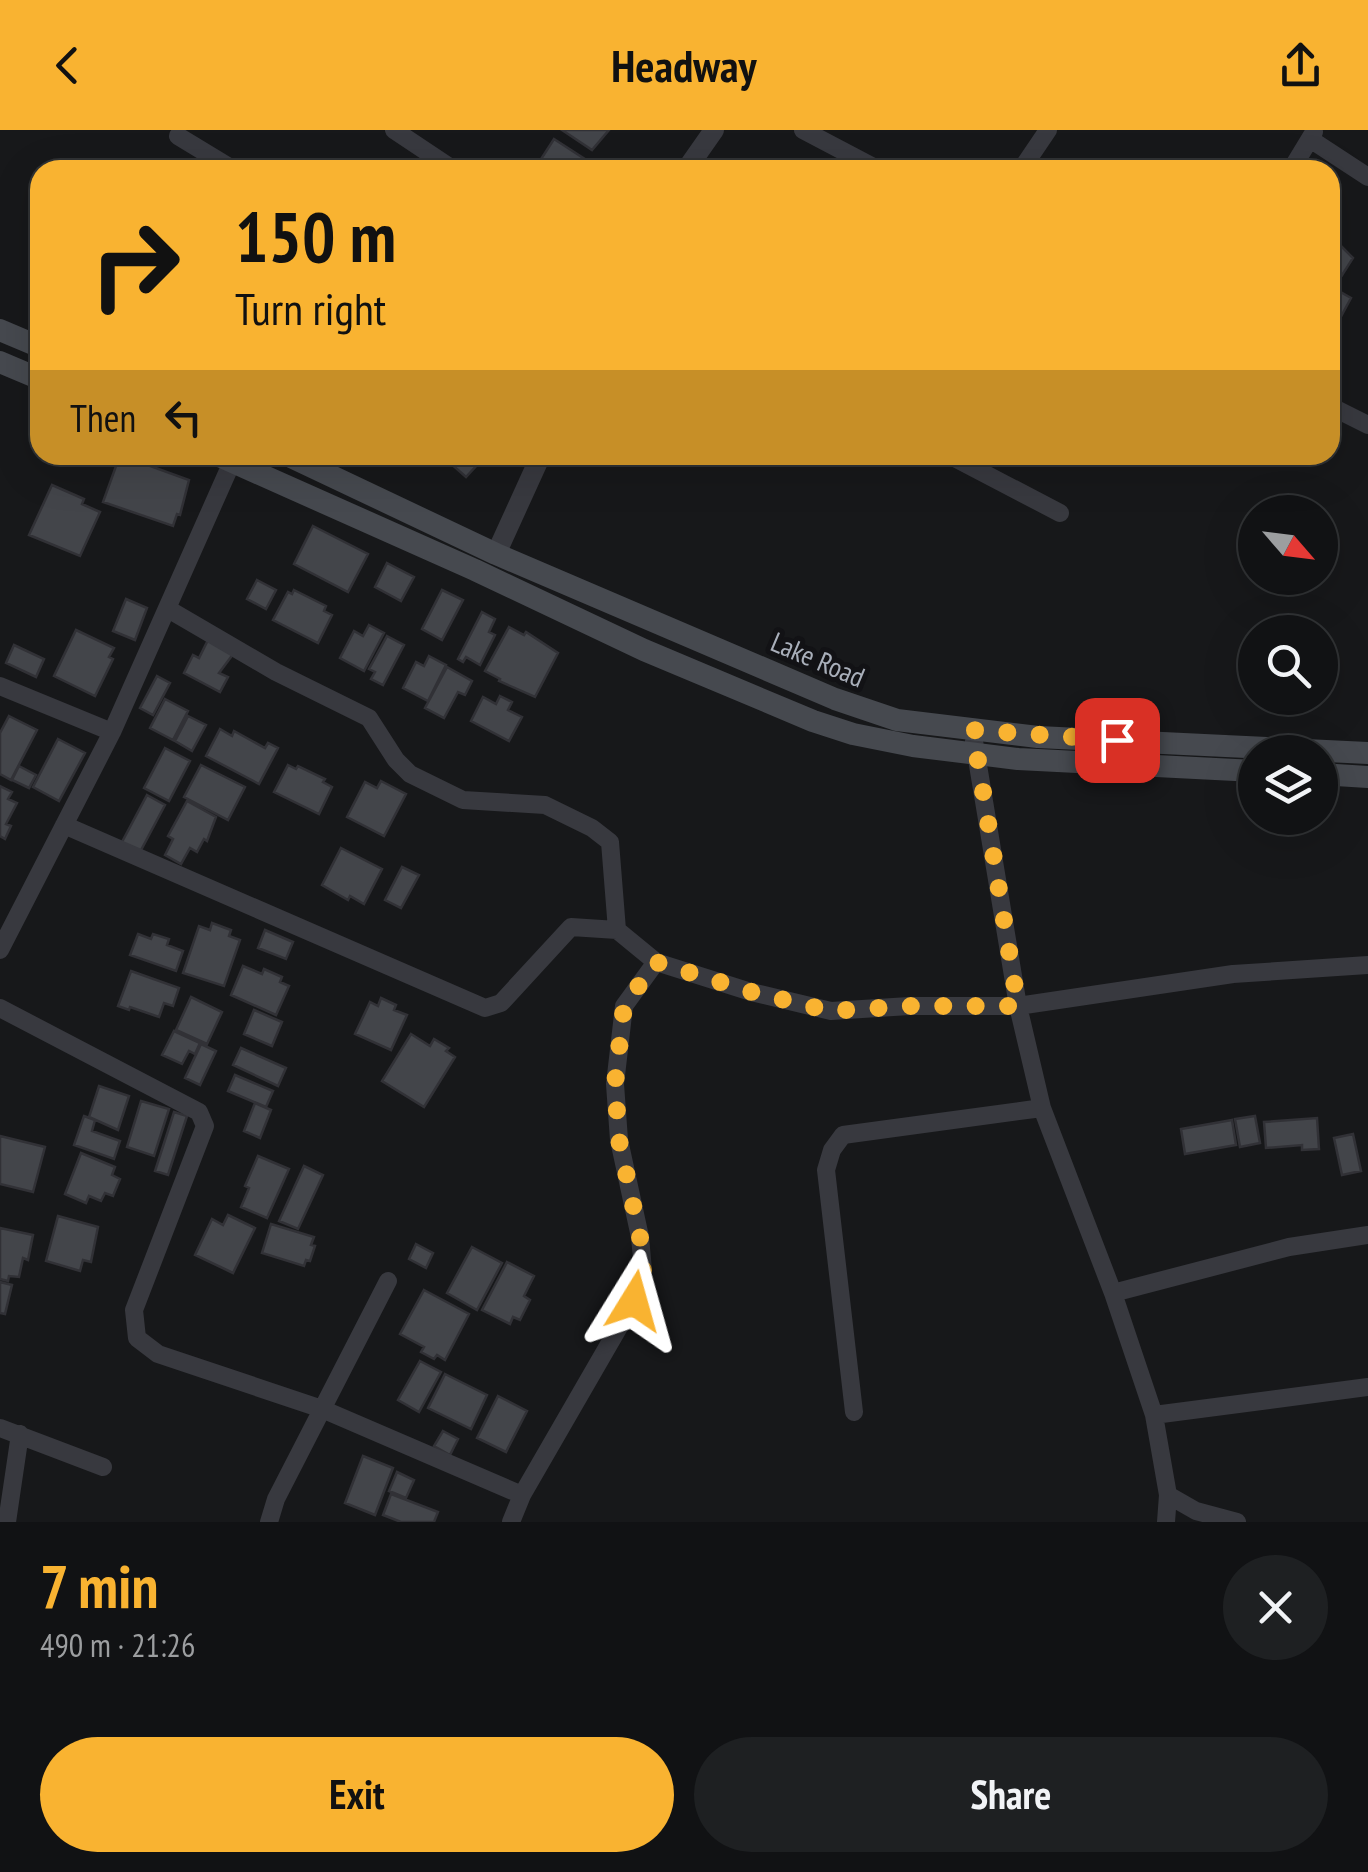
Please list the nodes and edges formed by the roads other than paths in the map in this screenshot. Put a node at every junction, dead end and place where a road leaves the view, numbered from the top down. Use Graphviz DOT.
graph roads {
  1 [pos="394,130"];
  2 [pos="714,130"];
  3 [pos="803,130"];
  4 [pos="1048,130"];
  5 [pos="175,132"];
  6 [pos="417,135"];
  7 [pos="1312,135"];
  8 [pos="218,160"];
  9 [pos="443,160"];
  10 [pos="693,160"];
  11 [pos="860,160"];
  12 [pos="1028,160"];
  13 [pos="1297,160"];
  14 [pos="1368,177"];
  15 [pos="0,330"];
  16 [pos="30,344"];
  17 [pos="0,362"];
  18 [pos="30,375"];
  19 [pos="1340,411"];
  20 [pos="1368,425"];
  21 [pos="223,465"];
  22 [pos="238,465"];
  23 [pos="308,465"];
  24 [pos="536,465"];
  25 [pos="968,465"];
  26 [pos="1060,513"];
  27 [pos="496,554"];
  28 [pos="168,609"];
  29 [pos="0,686"];
  30 [pos="112,732"];
  31 [pos="974,742"];
  32 [pos="1368,753"];
  33 [pos="1238,769"];
  34 [pos="1338,776"];
  35 [pos="1368,778"];
  36 [pos="64,825"];
  37 [pos="617,930"];
  38 [pos="0,950"];
  39 [pos="656,962"];
  40 [pos="1368,965"];
  41 [pos="1018,1006"];
  42 [pos="0,1008"];
  43 [pos="1042,1108"];
  44 [pos="1368,1235"];
  45 [pos="388,1280"];
  46 [pos="1113,1293"];
  47 [pos="1368,1387"];
  48 [pos="322,1409"];
  49 [pos="854,1412"];
  50 [pos="1154,1415"];
  51 [pos="0,1428"];
  52 [pos="20,1434"];
  53 [pos="103,1468"];
  54 [pos="522,1495"];
  55 [pos="1168,1495"];
  56 [pos="7,1522"];
  57 [pos="269,1522"];
  58 [pos="511,1522"];
  59 [pos="1166,1522"];
  60 [pos="1237,1522"];
  1 -- 6 [label="street"];
  2 -- 10 [label="street"];
  3 -- 11 [label="street"];
  4 -- 12 [label="street"];
  5 -- 8 [label="street"];
  6 -- 9 [label="street"];
  7 -- 13 [label="street"];
  7 -- 14 [label="street"];
  15 -- 16 [label="main road"];
  17 -- 18 [label="main road"];
  19 -- 20 [label="street"];
  21 -- 28 [label="street"];
  22 -- 31 [label="main road, Lake Road"];
  23 -- 27 [label="main road, Lake Road"];
  24 -- 27 [label="street"];
  25 -- 26 [label="street"];
  27 -- 31 [label="main road, Lake Road"];
  28 -- 30 [label="street"];
  28 -- 37 [label="street"];
  29 -- 30 [label="street"];
  30 -- 36 [label="street"];
  31 -- 32 [label="main road, Lake Road"];
  31 -- 33 [label="main road, Lake Road"];
  31 -- 41 [label="street"];
  34 -- 35 [label="main road"];
  36 -- 37 [label="street"];
  36 -- 38 [label="street"];
  37 -- 39 [label="street"];
  39 -- 41 [label="street"];
  39 -- 54 [label="street"];
  40 -- 41 [label="street"];
  41 -- 43 [label="street"];
  42 -- 48 [label="street"];
  43 -- 46 [label="street"];
  43 -- 49 [label="street"];
  44 -- 46 [label="street"];
  45 -- 48 [label="street"];
  46 -- 50 [label="street"];
  47 -- 50 [label="street"];
  48 -- 54 [label="street"];
  48 -- 57 [label="street"];
  50 -- 55 [label="street"];
  51 -- 52 [label="street"];
  52 -- 53 [label="street"];
  52 -- 56 [label="street"];
  54 -- 58 [label="street"];
  55 -- 59 [label="street"];
  55 -- 60 [label="street"];
}
